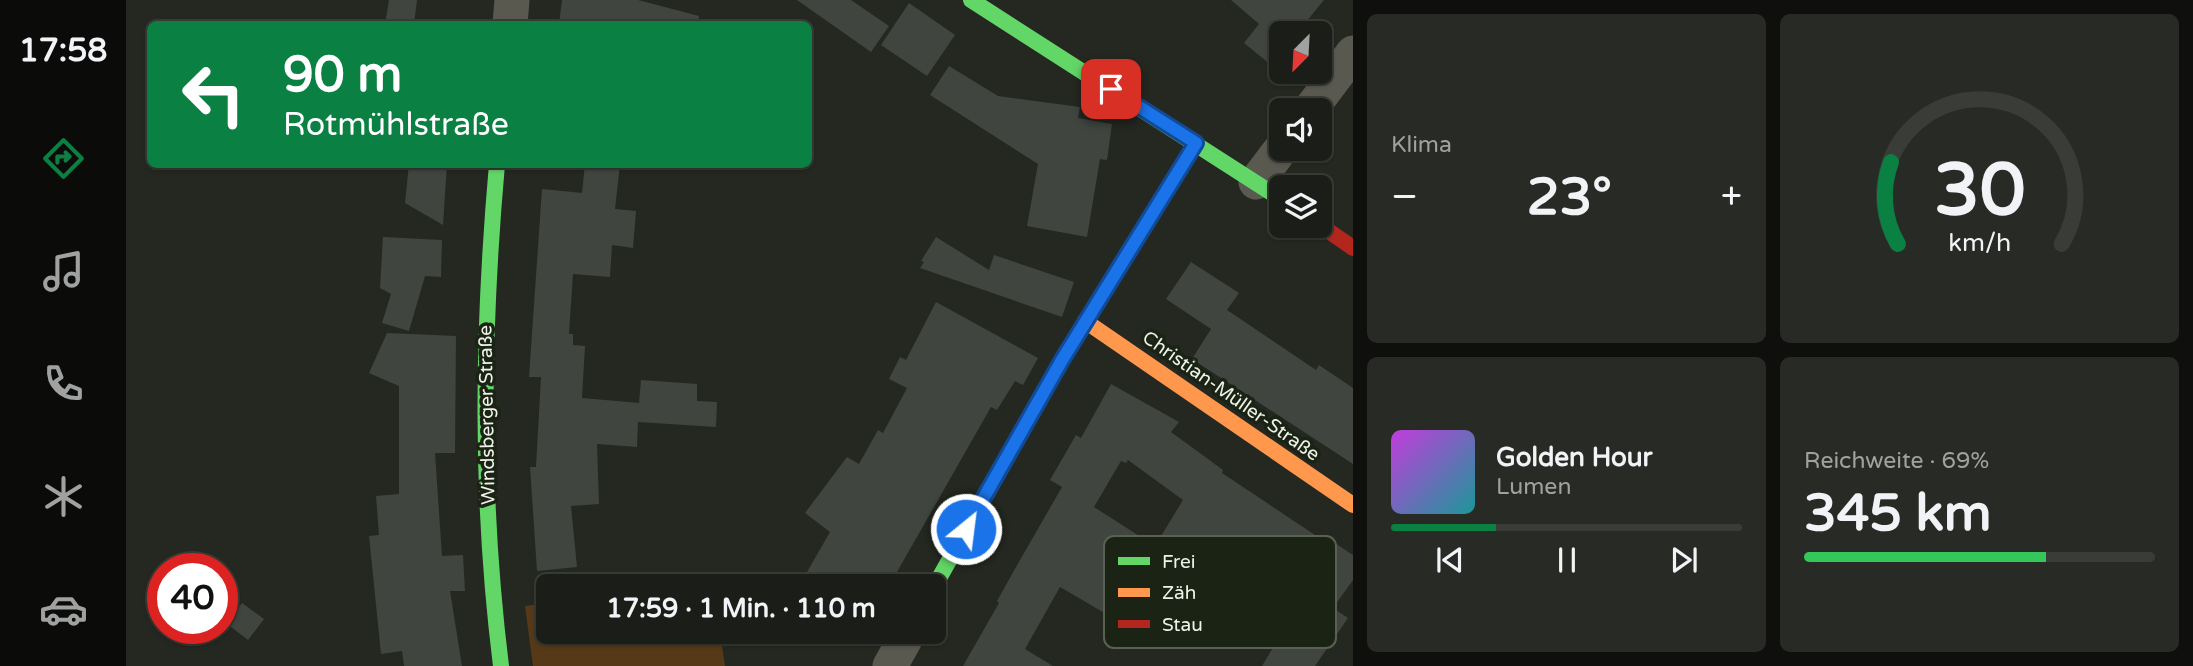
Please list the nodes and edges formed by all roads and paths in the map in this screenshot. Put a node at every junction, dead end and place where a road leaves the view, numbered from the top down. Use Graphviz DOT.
graph roads {
  1 [pos="512,0"];
  2 [pos="971,0"];
  3 [pos="510,21"];
  4 [pos="1353,52"];
  5 [pos="1319,98"];
  6 [pos="1196,143"];
  7 [pos="497,168"];
  8 [pos="1269,190"];
  9 [pos="1332,233"];
  10 [pos="1353,248"];
  11 [pos="1086,321"];
  12 [pos="1353,505"];
  13 [pos="942,574"];
  14 [pos="902,644"];
  15 [pos="501,666"];
  16 [pos="890,666"];
  1 -- 3 [label="street"];
  2 -- 6 [label="street"];
  4 -- 5 [label="street"];
  6 -- 8 [label="street"];
  6 -- 11 [label="street"];
  7 -- 15 [label="street, Windsberger Straße"];
  9 -- 10 [label="street"];
  11 -- 12 [label="street, Christian-Müller-Straße"];
  11 -- 13 [label="street"];
  14 -- 16 [label="street"];
}
